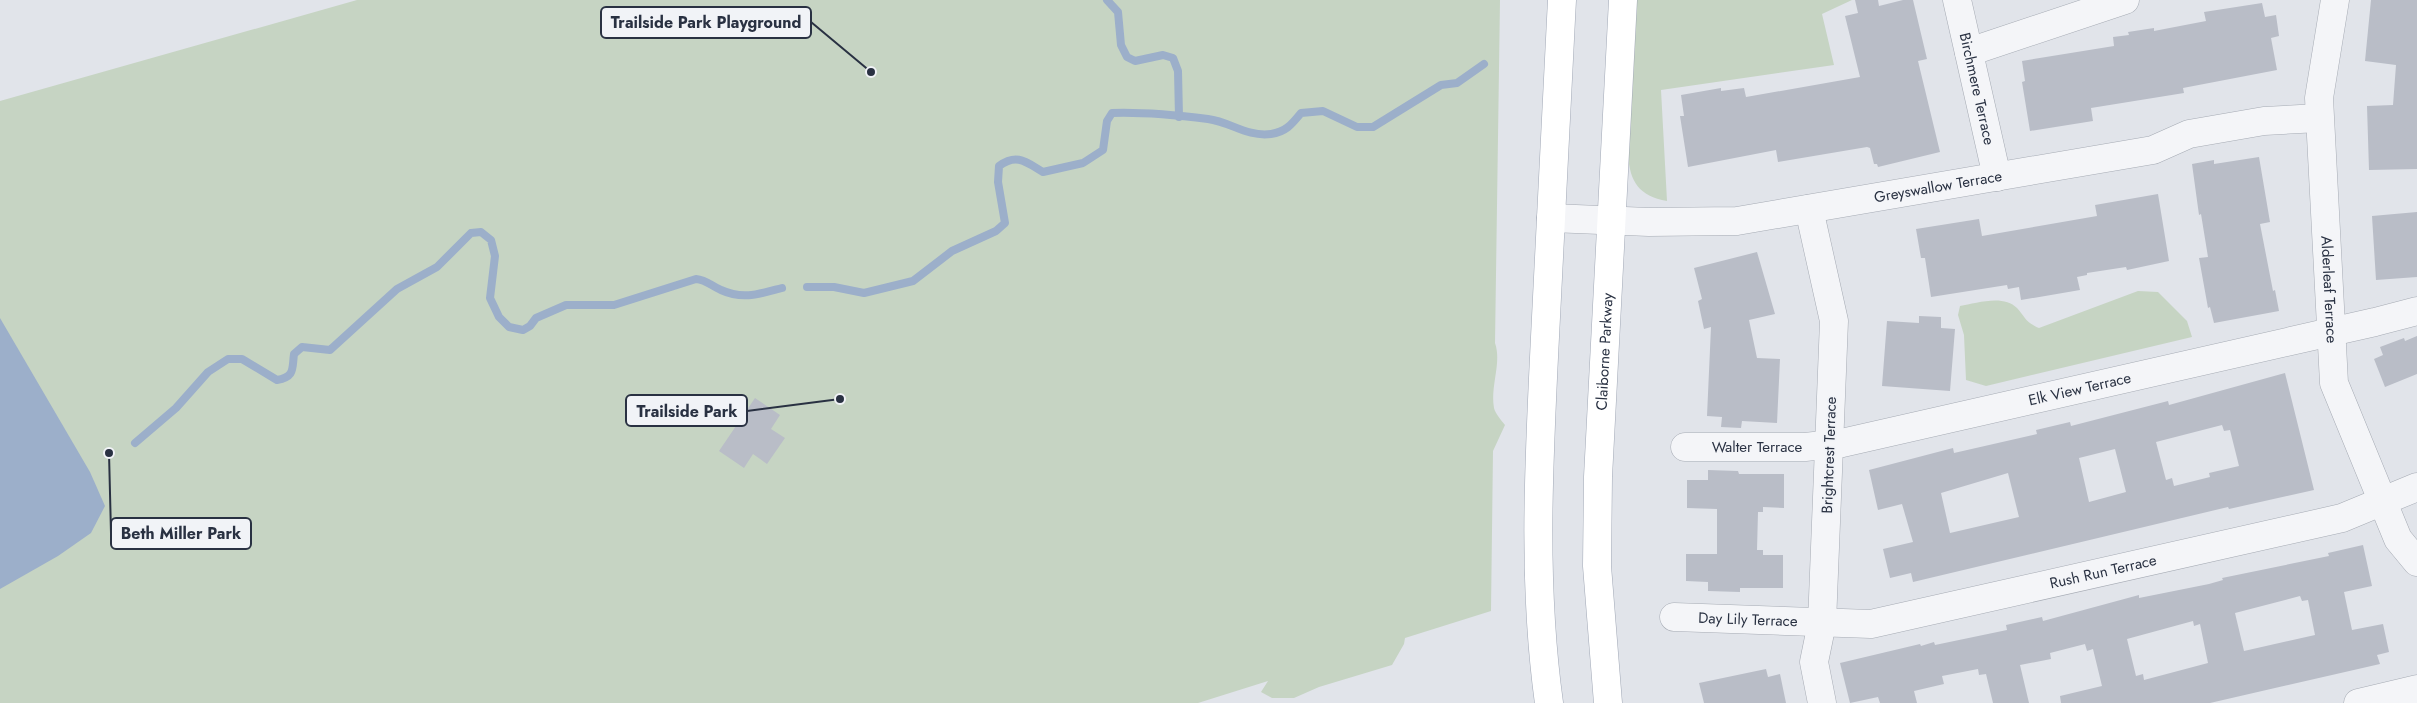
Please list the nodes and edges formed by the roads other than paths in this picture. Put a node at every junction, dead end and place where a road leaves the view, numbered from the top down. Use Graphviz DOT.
graph roads {
  1 [pos="1562,0"];
  2 [pos="1623,0"];
  3 [pos="1957,0"];
  4 [pos="2125,0"];
  5 [pos="2335,0"];
  6 [pos="1969,52"];
  7 [pos="2319,118"];
  8 [pos="1997,177"];
  9 [pos="1809,209"];
  10 [pos="1551,218"];
  11 [pos="1611,219"];
  12 [pos="2417,310"];
  13 [pos="2330,332"];
  14 [pos="1830,444"];
  15 [pos="1685,447"];
  16 [pos="2417,487"];
  17 [pos="2382,501"];
  18 [pos="2417,562"];
  19 [pos="1674,617"];
  20 [pos="1822,623"];
  21 [pos="2417,689"];
  22 [pos="1549,703"];
  23 [pos="1608,703"];
  24 [pos="1822,703"];
  25 [pos="2358,703"];
  1 -- 10 [label="main road"];
  2 -- 11 [label="main road, Claiborne Parkway"];
  3 -- 6 [label="street, Birchmere Terrace"];
  4 -- 6 [label="street"];
  5 -- 7 [label="street, Alderleaf Terrace"];
  6 -- 8 [label="street, Birchmere Terrace"];
  7 -- 8 [label="street, Greyswallow Terrace"];
  7 -- 13 [label="street, Alderleaf Terrace"];
  8 -- 9 [label="street, Greyswallow Terrace"];
  9 -- 11 [label="street, Greyswallow Terrace"];
  9 -- 14 [label="street, Brightcrest Terrace"];
  10 -- 11 [label="street, Greyswallow Terrace"];
  10 -- 22 [label="main road"];
  11 -- 23 [label="main road, Claiborne Parkway"];
  12 -- 13 [label="street, Elk View Terrace"];
  13 -- 14 [label="street, Elk View Terrace"];
  13 -- 17 [label="street, Alderleaf Terrace"];
  14 -- 15 [label="street, Walter Terrace"];
  14 -- 20 [label="street, Brightcrest Terrace"];
  16 -- 17 [label="street, Rush Run Terrace"];
  17 -- 18 [label="street, Alderleaf Terrace"];
  17 -- 20 [label="street, Rush Run Terrace"];
  19 -- 20 [label="street, Day Lily Terrace"];
  20 -- 24 [label="street, Brightcrest Terrace"];
  21 -- 25 [label="street"];
}
